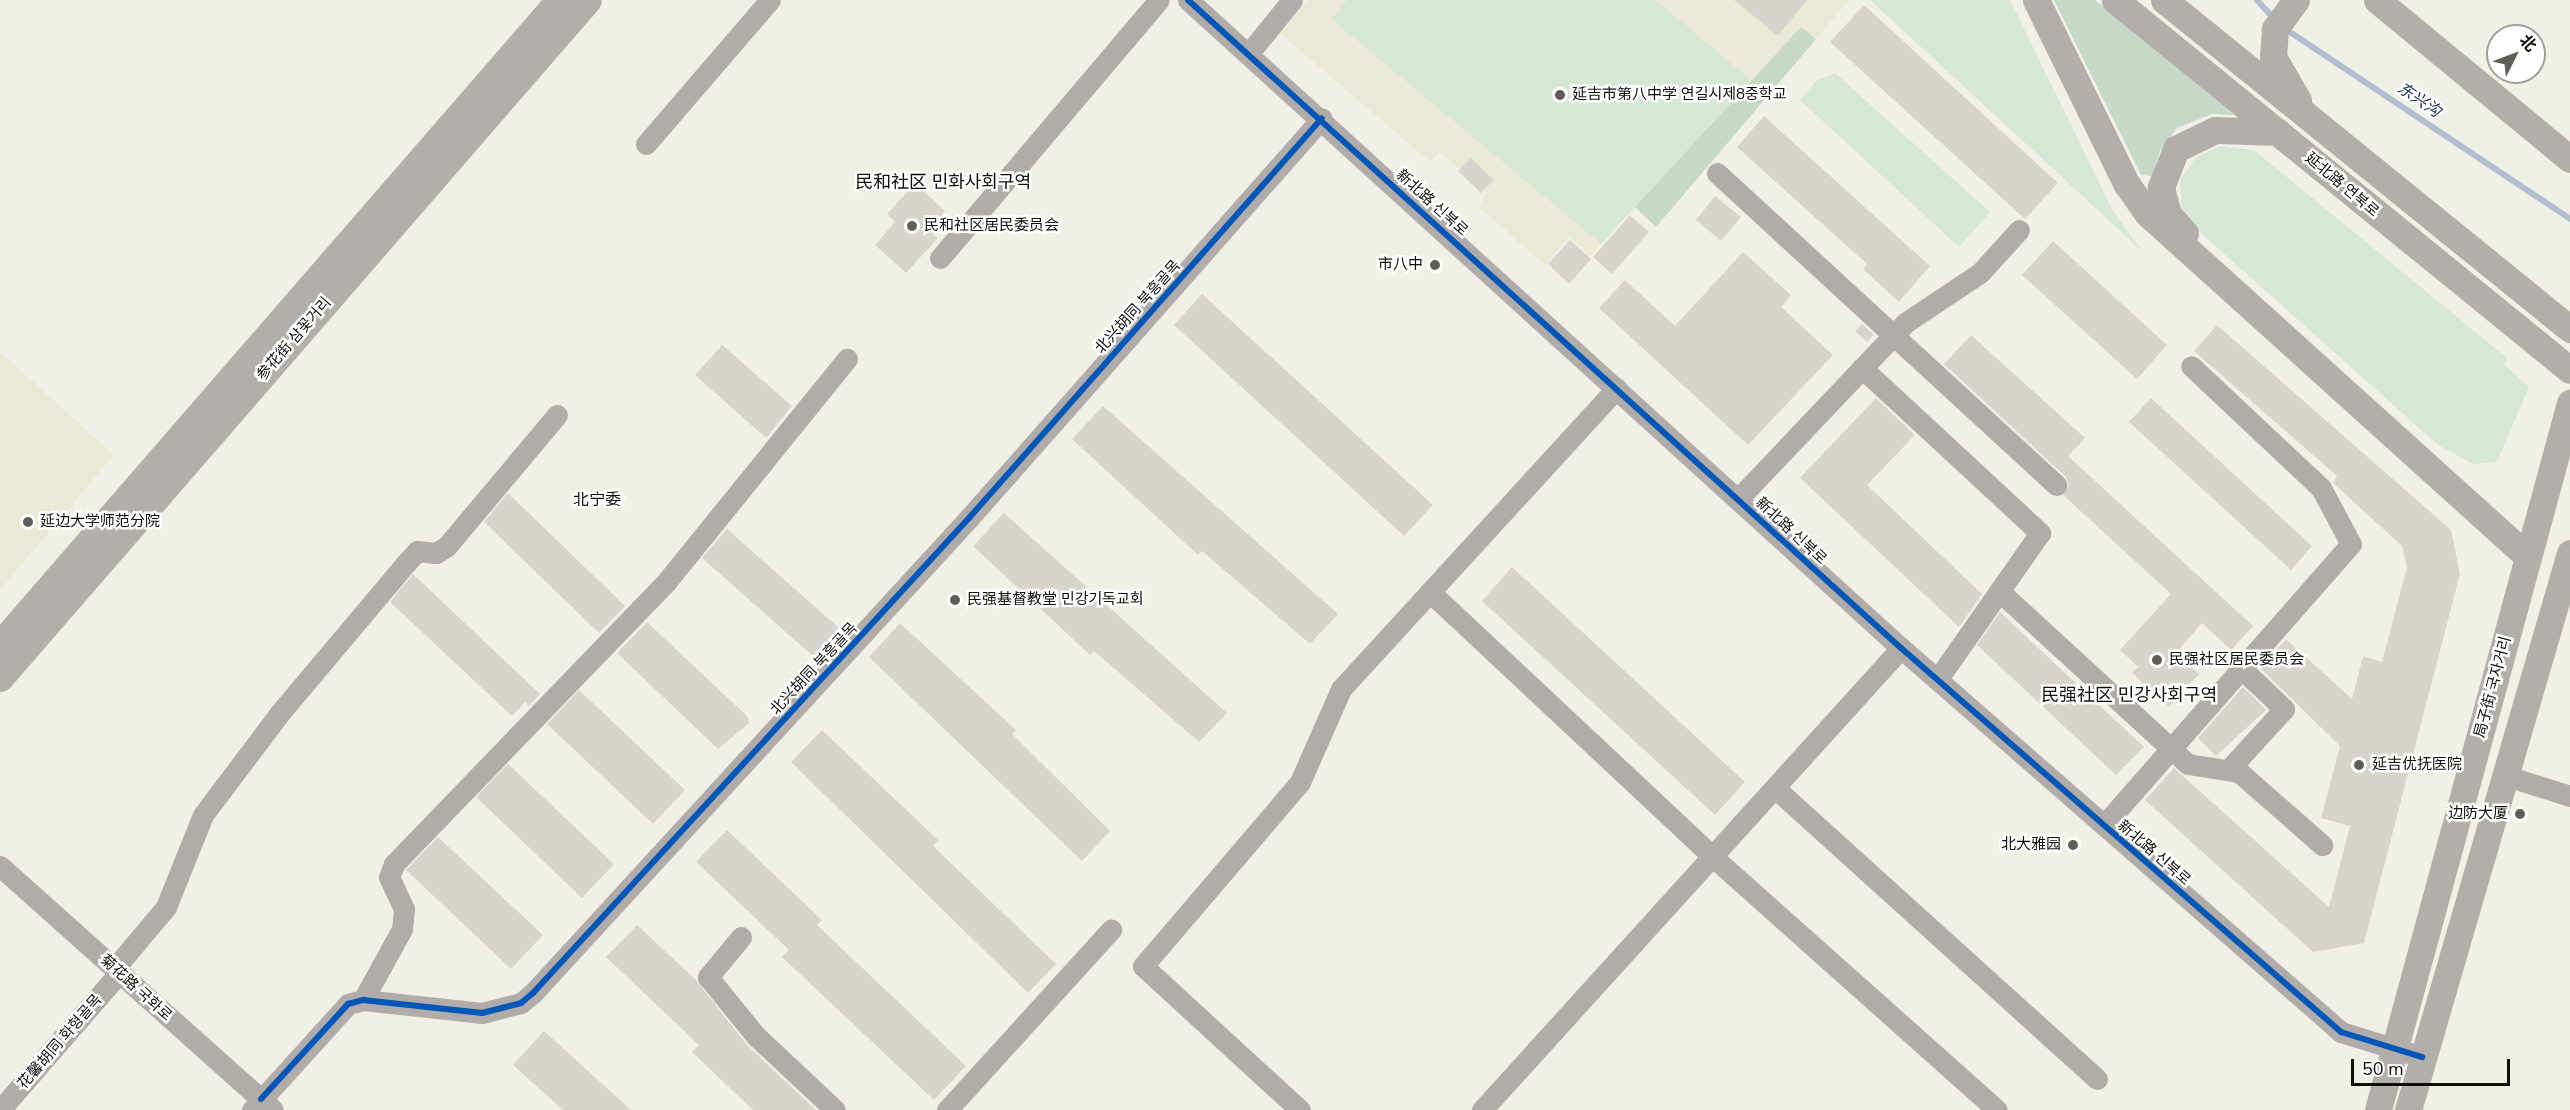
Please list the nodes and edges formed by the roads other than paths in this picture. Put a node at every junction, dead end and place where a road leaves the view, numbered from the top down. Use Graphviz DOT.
graph roads {
  1 [pos="559,0"];
  2 [pos="588,0"];
  3 [pos="770,0"];
  4 [pos="1159,0"];
  5 [pos="1188,0"];
  6 [pos="1292,0"];
  7 [pos="2036,0"];
  8 [pos="2115,0"];
  9 [pos="2164,0"];
  10 [pos="2295,0"];
  11 [pos="2377,0"];
  12 [pos="2394,0"];
  13 [pos="1249,53"];
  14 [pos="1322,118"];
  15 [pos="2278,132"];
  16 [pos="2334,142"];
  17 [pos="646,144"];
  18 [pos="2570,147"];
  19 [pos="2570,159"];
  20 [pos="1717,173"];
  21 [pos="2019,230"];
  22 [pos="940,258"];
  23 [pos="2570,329"];
  24 [pos="1893,335"];
  25 [pos="847,359"];
  26 [pos="2191,366"];
  27 [pos="1862,368"];
  28 [pos="2570,370"];
  29 [pos="1617,388"];
  30 [pos="2570,403"];
  31 [pos="557,415"];
  32 [pos="2056,485"];
  33 [pos="1738,499"];
  34 [pos="2530,553"];
  35 [pos="2570,553"];
  36 [pos="1999,591"];
  37 [pos="1430,592"];
  38 [pos="2566,594"];
  39 [pos="0,644"];
  40 [pos="1901,648"];
  41 [pos="2241,668"];
  42 [pos="0,678"];
  43 [pos="1937,680"];
  44 [pos="2171,748"];
  45 [pos="2230,768"];
  46 [pos="2507,776"];
  47 [pos="1775,788"];
  48 [pos="2570,796"];
  49 [pos="2104,825"];
  50 [pos="2322,845"];
  51 [pos="1713,857"];
  52 [pos="0,866"];
  53 [pos="1111,930"];
  54 [pos="741,937"];
  55 [pos="117,971"];
  56 [pos="363,1000"];
  57 [pos="2396,1051"];
  58 [pos="2422,1057"];
  59 [pos="2097,1079"];
  60 [pos="262,1106"];
  61 [pos="0,1110"];
  62 [pos="835,1110"];
  63 [pos="947,1110"];
  64 [pos="1300,1110"];
  65 [pos="1482,1110"];
  66 [pos="1997,1110"];
  67 [pos="2378,1110"];
  68 [pos="2408,1110"];
  1 -- 39 [label="main road, 参花街 삼꽃거리"];
  2 -- 42 [label="main road, 参花街 삼꽃거리"];
  3 -- 17 [label="street"];
  4 -- 22 [label="street"];
  5 -- 13 [label="street, 新北路 신북로"];
  6 -- 13 [label="street"];
  7 -- 34 [label="main road"];
  8 -- 15 [label="main road, 延北路 연북로"];
  9 -- 16 [label="main road, 延北路 연북로"];
  10 -- 16 [label="main road"];
  11 -- 19 [label="main road"];
  12 -- 18 [label="main road"];
  13 -- 14 [label="street, 新北路 신북로"];
  14 -- 29 [label="street, 新北路 신북로"];
  14 -- 56 [label="street, 北兴胡同 북흥골목"];
  15 -- 28 [label="main road, 延北路 연북로"];
  15 -- 34 [label="main road"];
  16 -- 23 [label="main road, 延北路 연북로"];
  20 -- 24 [label="street"];
  21 -- 24 [label="street"];
  24 -- 27 [label="street"];
  24 -- 32 [label="street"];
  25 -- 56 [label="street"];
  26 -- 41 [label="street"];
  27 -- 33 [label="street"];
  27 -- 36 [label="street"];
  29 -- 33 [label="street, 新北路 신북로"];
  29 -- 37 [label="street"];
  30 -- 34 [label="main road, 局子街 국자거리"];
  31 -- 55 [label="street, 花馨胡同 화형골목"];
  33 -- 40 [label="street, 新北路 신북로"];
  34 -- 57 [label="main road, 局子街 국자거리"];
  35 -- 38 [label="main road"];
  36 -- 43 [label="street"];
  36 -- 44 [label="street"];
  37 -- 51 [label="street"];
  37 -- 64 [label="street"];
  38 -- 46 [label="main road"];
  40 -- 43 [label="street, 新北路 신북로"];
  40 -- 47 [label="street"];
  41 -- 44 [label="street"];
  41 -- 45 [label="street"];
  43 -- 49 [label="street, 新北路 신북로"];
  44 -- 45 [label="street"];
  44 -- 49 [label="street"];
  45 -- 50 [label="street"];
  46 -- 48 [label="street"];
  46 -- 58 [label="main road"];
  47 -- 51 [label="street"];
  47 -- 59 [label="street"];
  49 -- 57 [label="street, 新北路 신북로"];
  51 -- 65 [label="street"];
  51 -- 66 [label="street"];
  52 -- 55 [label="street, 菊花路 국화로"];
  53 -- 63 [label="street"];
  54 -- 62 [label="street"];
  55 -- 60 [label="street, 菊花路 국화로"];
  55 -- 61 [label="street, 花馨胡同 화형골목"];
  56 -- 60 [label="street"];
  57 -- 58 [label="street, 新北路 신북로"];
  57 -- 67 [label="main road, 局子街 국자거리"];
  58 -- 68 [label="main road"];
}
